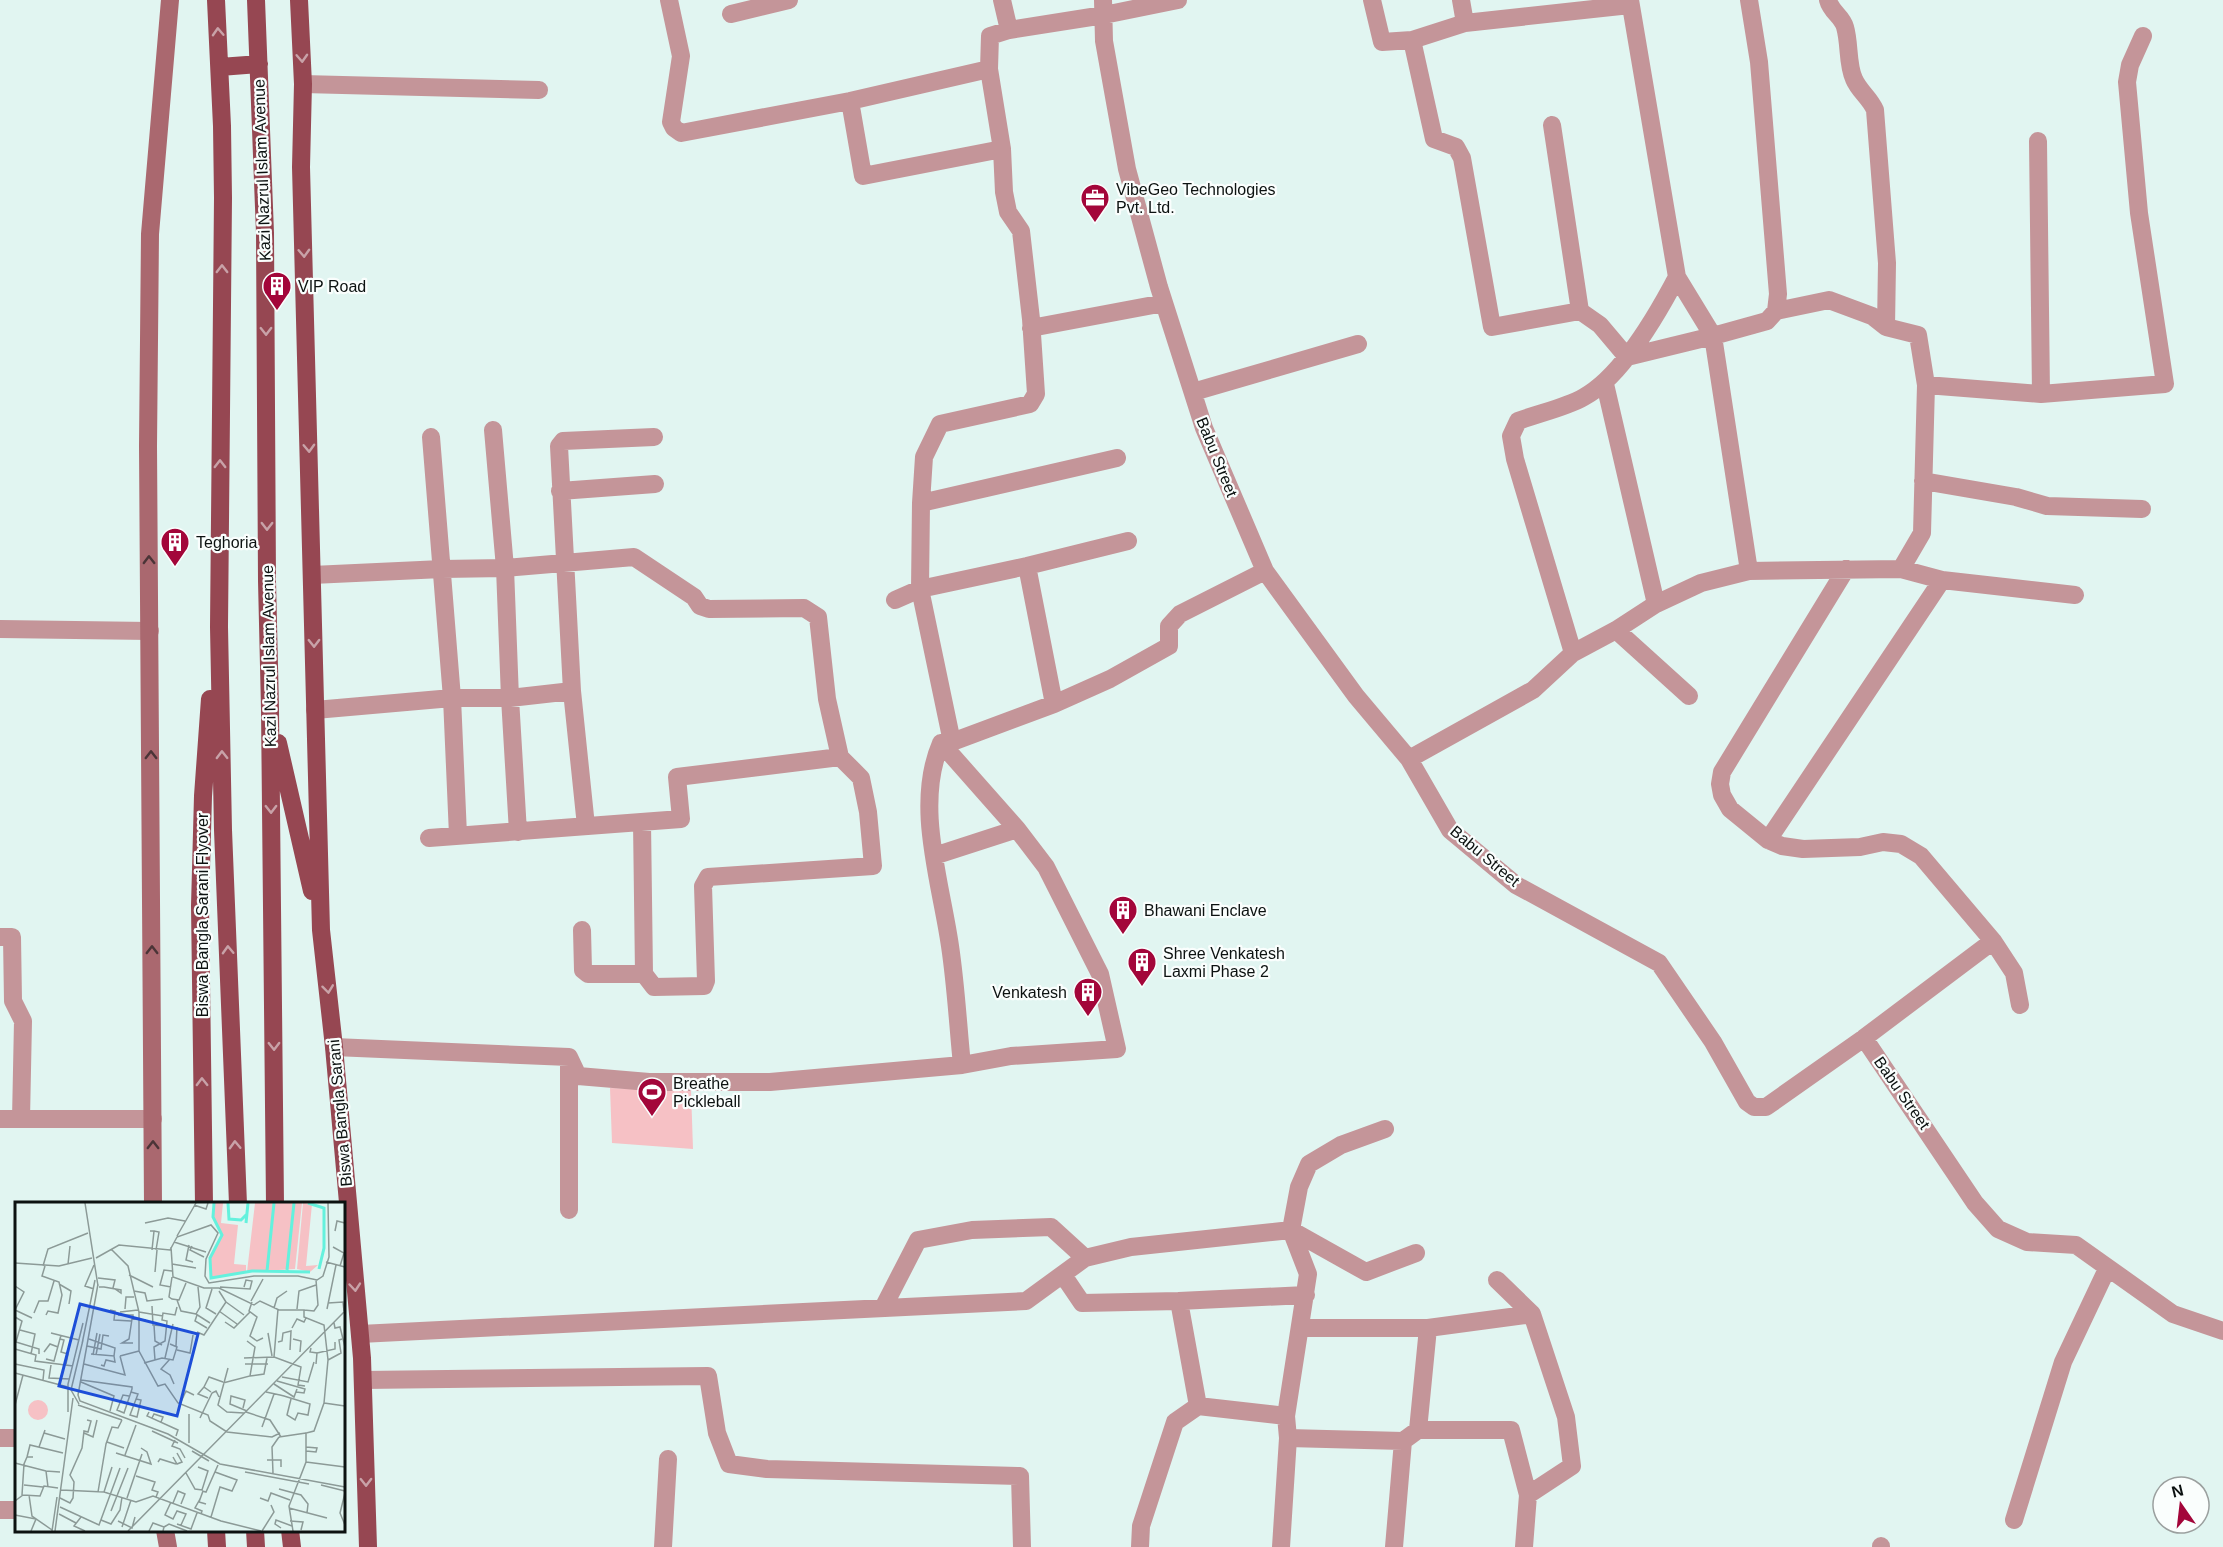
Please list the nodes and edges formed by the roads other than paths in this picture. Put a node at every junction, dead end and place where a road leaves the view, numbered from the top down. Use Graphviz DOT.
graph roads {
  1 [pos="170,0"];
  2 [pos="216,0"];
  3 [pos="256,0"];
  4 [pos="299,0"];
  5 [pos="669,0"];
  6 [pos="789,0"];
  7 [pos="1002,0"];
  8 [pos="1178,0"];
  9 [pos="1372,0"];
  10 [pos="1461,0"];
  11 [pos="1749,0"];
  12 [pos="1828,0"];
  13 [pos="1630,3"];
  14 [pos="1104,8"];
  15 [pos="731,14"];
  16 [pos="1465,23"];
  17 [pos="1009,30"];
  18 [pos="2144,36"];
  19 [pos="1412,40"];
  20 [pos="259,64"];
  21 [pos="220,67"];
  22 [pos="989,69"];
  23 [pos="303,84"];
  24 [pos="539,90"];
  25 [pos="850,101"];
  26 [pos="1552,125"];
  27 [pos="2038,141"];
  28 [pos="1002,150"];
  29 [pos="1677,277"];
  30 [pos="1164,303"];
  31 [pos="1580,311"];
  32 [pos="1776,311"];
  33 [pos="1886,327"];
  34 [pos="1031,328"];
  35 [pos="1713,336"];
  36 [pos="1358,344"];
  37 [pos="1626,357"];
  38 [pos="1605,384"];
  39 [pos="1926,385"];
  40 [pos="1193,392"];
  41 [pos="2041,394"];
  42 [pos="493,430"];
  43 [pos="431,436"];
  44 [pos="654,437"];
  45 [pos="1117,458"];
  46 [pos="1923,481"];
  47 [pos="656,484"];
  48 [pos="560,491"];
  49 [pos="921,503"];
  50 [pos="2142,509"];
  51 [pos="1128,541"];
  52 [pos="564,563"];
  53 [pos="1027,566"];
  54 [pos="505,568"];
  55 [pos="442,569"];
  56 [pos="1846,569"];
  57 [pos="1901,569"];
  58 [pos="1265,571"];
  59 [pos="1749,571"];
  60 [pos="312,575"];
  61 [pos="1942,580"];
  62 [pos="920,589"];
  63 [pos="2075,595"];
  64 [pos="895,600"];
  65 [pos="1656,604"];
  66 [pos="219,627"];
  67 [pos="0,629"];
  68 [pos="1616,630"];
  69 [pos="150,631"];
  70 [pos="1572,654"];
  71 [pos="572,692"];
  72 [pos="1689,696"];
  73 [pos="452,698"];
  74 [pos="510,698"];
  75 [pos="1054,704"];
  76 [pos="270,709"];
  77 [pos="315,710"];
  78 [pos="946,742"];
  79 [pos="840,757"];
  80 [pos="1409,759"];
  81 [pos="642,822"];
  82 [pos="586,825"];
  83 [pos="1017,829"];
  84 [pos="518,832"];
  85 [pos="458,835"];
  86 [pos="429,838"];
  87 [pos="1768,840"];
  88 [pos="934,856"];
  89 [pos="321,930"];
  90 [pos="582,930"];
  91 [pos="0,937"];
  92 [pos="1993,941"];
  93 [pos="644,974"];
  94 [pos="2020,1005"];
  95 [pos="1864,1038"];
  96 [pos="334,1047"];
  97 [pos="569,1057"];
  98 [pos="962,1065"];
  99 [pos="0,1119"];
  100 [pos="21,1119"];
  101 [pos="153,1119"];
  102 [pos="1385,1129"];
  103 [pos="153,1202"];
  104 [pos="204,1202"];
  105 [pos="238,1202"];
  106 [pos="275,1202"];
  107 [pos="569,1210"];
  108 [pos="1291,1230"];
  109 [pos="1416,1253"];
  110 [pos="1085,1258"];
  111 [pos="2107,1269"];
  112 [pos="1063,1275"];
  113 [pos="1497,1280"];
  114 [pos="1306,1295"];
  115 [pos="1179,1301"];
  116 [pos="883,1308"];
  117 [pos="1532,1314"];
  118 [pos="2222,1324"];
  119 [pos="1300,1328"];
  120 [pos="1428,1328"];
  121 [pos="360,1334"];
  122 [pos="363,1380"];
  123 [pos="1198,1406"];
  124 [pos="1286,1416"];
  125 [pos="1418,1430"];
  126 [pos="1288,1438"];
  127 [pos="1403,1441"];
  128 [pos="668,1459"];
  129 [pos="1528,1495"];
  130 [pos="2014,1520"];
  131 [pos="165,1532"];
  132 [pos="216,1532"];
  133 [pos="255,1532"];
  134 [pos="290,1532"];
  135 [pos="168,1547"];
  136 [pos="217,1547"];
  137 [pos="256,1547"];
  138 [pos="292,1547"];
  139 [pos="368,1547"];
  140 [pos="663,1547"];
  141 [pos="1022,1547"];
  142 [pos="1140,1547"];
  143 [pos="1281,1547"];
  144 [pos="1394,1547"];
  145 [pos="1524,1547"];
  69 -- 1 [label="street, one-way"];
  21 -- 2 [label="main road, one-way"];
  3 -- 20 [label="main road, Kazi Nazrul Islam Avenue"];
  4 -- 23 [label="main road, one-way"];
  5 -- 25 [label="street"];
  6 -- 15 [label="street"];
  7 -- 17 [label="street"];
  8 -- 14 [label="street"];
  9 -- 19 [label="street"];
  10 -- 16 [label="street"];
  11 -- 32 [label="street"];
  12 -- 33 [label="street"];
  13 -- 16 [label="street"];
  13 -- 29 [label="street"];
  14 -- 17 [label="street"];
  14 -- 30 [label="street, Babu Street"];
  16 -- 19 [label="street"];
  17 -- 22 [label="street"];
  18 -- 41 [label="street"];
  19 -- 31 [label="street"];
  20 -- 21 [label="main road"];
  20 -- 76 [label="main road, Kazi Nazrul Islam Avenue, one-way"];
  66 -- 21 [label="main road, one-way"];
  22 -- 25 [label="street"];
  22 -- 28 [label="street"];
  23 -- 24 [label="street"];
  23 -- 60 [label="main road, one-way"];
  25 -- 28 [label="street"];
  26 -- 31 [label="street"];
  27 -- 41 [label="street"];
  28 -- 34 [label="street"];
  29 -- 35 [label="street"];
  29 -- 37 [label="street"];
  30 -- 34 [label="street"];
  30 -- 40 [label="street, Babu Street"];
  31 -- 37 [label="street"];
  32 -- 33 [label="street"];
  32 -- 35 [label="street"];
  33 -- 39 [label="street"];
  34 -- 49 [label="street"];
  35 -- 37 [label="street"];
  35 -- 59 [label="street"];
  36 -- 40 [label="street"];
  37 -- 38 [label="street"];
  38 -- 65 [label="street"];
  38 -- 70 [label="street"];
  39 -- 41 [label="street"];
  39 -- 46 [label="street"];
  40 -- 58 [label="street, Babu Street"];
  42 -- 54 [label="street"];
  43 -- 55 [label="street"];
  44 -- 48 [label="street"];
  45 -- 49 [label="street"];
  46 -- 50 [label="street"];
  46 -- 57 [label="street"];
  47 -- 48 [label="street"];
  48 -- 52 [label="street"];
  49 -- 62 [label="street"];
  51 -- 53 [label="street"];
  52 -- 54 [label="street"];
  52 -- 71 [label="street"];
  52 -- 79 [label="street"];
  53 -- 62 [label="street"];
  53 -- 75 [label="street"];
  54 -- 55 [label="street"];
  54 -- 74 [label="street"];
  55 -- 60 [label="street"];
  55 -- 73 [label="street"];
  56 -- 57 [label="street"];
  56 -- 59 [label="street"];
  56 -- 87 [label="street"];
  57 -- 61 [label="street"];
  58 -- 75 [label="street"];
  58 -- 80 [label="street, Babu Street"];
  59 -- 65 [label="street"];
  60 -- 77 [label="main road, one-way"];
  61 -- 63 [label="street"];
  61 -- 87 [label="street"];
  62 -- 64 [label="street"];
  62 -- 78 [label="street"];
  65 -- 68 [label="street"];
  104 -- 66 [label="main road, Biswa Bangla Sarani Flyover, one-way"];
  105 -- 66 [label="main road, one-way"];
  67 -- 69 [label="street"];
  68 -- 70 [label="street"];
  68 -- 72 [label="street"];
  101 -- 69 [label="street, one-way"];
  70 -- 80 [label="street"];
  71 -- 74 [label="street"];
  71 -- 82 [label="street"];
  73 -- 74 [label="street"];
  73 -- 77 [label="street"];
  73 -- 85 [label="street"];
  74 -- 84 [label="street"];
  75 -- 78 [label="street"];
  76 -- 89 [label="main road"];
  76 -- 106 [label="main road, Kazi Nazrul Islam Avenue, one-way"];
  77 -- 89 [label="main road"];
  78 -- 83 [label="street"];
  78 -- 88 [label="street"];
  79 -- 81 [label="street"];
  79 -- 93 [label="street"];
  80 -- 95 [label="street, Babu Street"];
  81 -- 82 [label="street"];
  81 -- 93 [label="street"];
  82 -- 84 [label="street"];
  83 -- 88 [label="street"];
  83 -- 98 [label="street"];
  84 -- 85 [label="street"];
  85 -- 86 [label="street"];
  87 -- 92 [label="street"];
  88 -- 98 [label="street"];
  89 -- 96 [label="main road, Biswa Bangla Sarani, one-way"];
  90 -- 93 [label="street"];
  91 -- 100 [label="street"];
  92 -- 94 [label="street"];
  92 -- 95 [label="street"];
  95 -- 111 [label="street, Babu Street"];
  96 -- 97 [label="street"];
  96 -- 121 [label="main road, Biswa Bangla Sarani, one-way"];
  97 -- 98 [label="street"];
  97 -- 107 [label="street"];
  99 -- 100 [label="street"];
  100 -- 101 [label="street"];
  103 -- 101 [label="street, one-way"];
  102 -- 108 [label="street"];
  108 -- 109 [label="street"];
  108 -- 110 [label="street"];
  108 -- 114 [label="street"];
  110 -- 112 [label="street"];
  110 -- 116 [label="street"];
  111 -- 118 [label="street, Babu Street"];
  111 -- 130 [label="street"];
  112 -- 115 [label="street"];
  112 -- 116 [label="street"];
  113 -- 117 [label="street"];
  114 -- 115 [label="street"];
  114 -- 119 [label="street"];
  115 -- 123 [label="street"];
  116 -- 121 [label="street"];
  117 -- 120 [label="street"];
  117 -- 129 [label="street"];
  119 -- 120 [label="street"];
  119 -- 124 [label="street"];
  120 -- 125 [label="street"];
  121 -- 122 [label="main road, Biswa Bangla Sarani"];
  122 -- 139 [label="main road, Biswa Bangla Sarani, one-way"];
  122 -- 141 [label="street"];
  123 -- 124 [label="street"];
  123 -- 142 [label="street"];
  124 -- 126 [label="street"];
  125 -- 127 [label="street"];
  125 -- 129 [label="street"];
  126 -- 127 [label="street"];
  126 -- 143 [label="street"];
  127 -- 144 [label="street"];
  128 -- 140 [label="street"];
  129 -- 145 [label="street"];
  131 -- 135 [label="street"];
  132 -- 136 [label="main road"];
  133 -- 137 [label="main road"];
  134 -- 138 [label="main road"];
}
